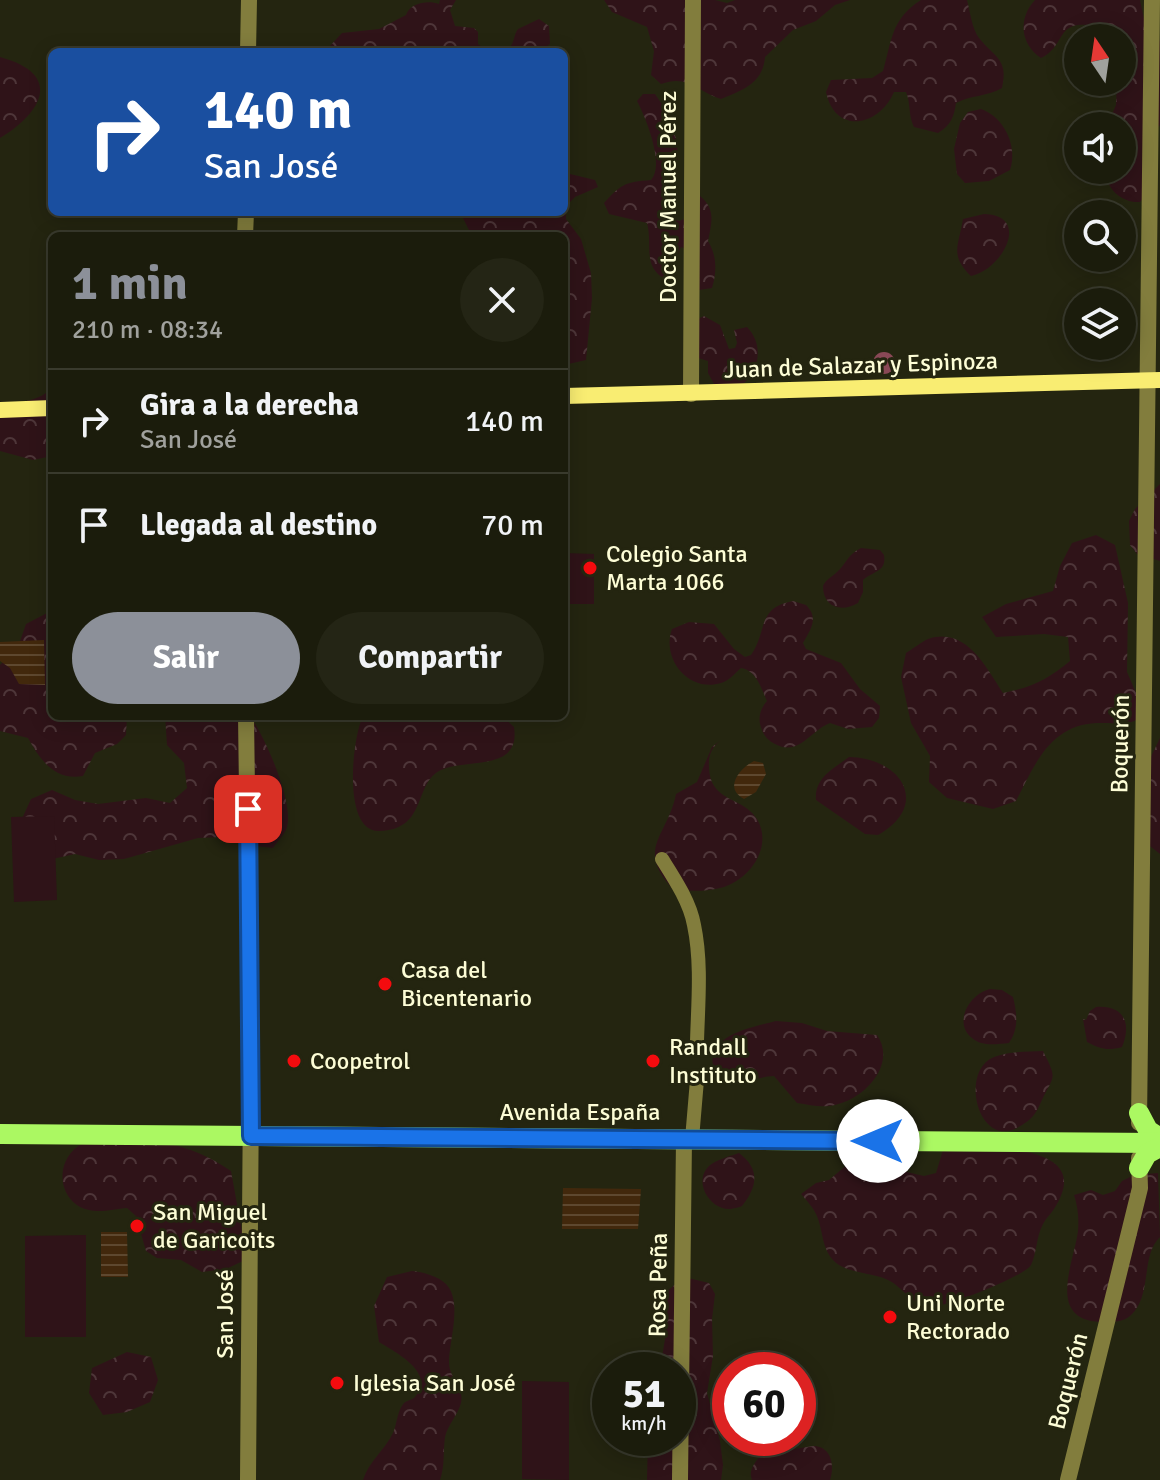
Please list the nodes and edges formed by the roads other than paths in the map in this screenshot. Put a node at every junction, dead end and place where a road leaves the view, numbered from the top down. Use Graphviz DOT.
graph roads {
  1 [pos="249,0"];
  2 [pos="693,0"];
  3 [pos="1152,0"];
  4 [pos="248,48"];
  5 [pos="1155,381"];
  6 [pos="691,394"];
  7 [pos="568,396"];
  8 [pos="48,408"];
  9 [pos="0,410"];
  10 [pos="246,720"];
  11 [pos="662,859"];
  12 [pos="697,1042"];
  13 [pos="697,1080"];
  14 [pos="1139,1113"];
  15 [pos="0,1134"];
  16 [pos="251,1136"];
  17 [pos="688,1139"];
  18 [pos="1155,1143"];
  19 [pos="1139,1168"];
  20 [pos="248,1480"];
  21 [pos="680,1480"];
  22 [pos="1068,1480"];
  1 -- 4 [label="street"];
  2 -- 6 [label="street, Doctor Manuel Pérez"];
  3 -- 5 [label="street, Boquerón"];
  5 -- 6 [label="street, Juan de Salazar y Espinoza"];
  5 -- 14 [label="street, Boquerón"];
  6 -- 7 [label="street, Juan de Salazar y Espinoza"];
  8 -- 9 [label="street"];
  10 -- 16 [label="street, San José"];
  11 -- 12 [label="lane"];
  13 -- 17 [label="lane"];
  14 -- 18 [label="main road"];
  15 -- 16 [label="main road, Avenida España"];
  16 -- 17 [label="main road, Avenida España"];
  16 -- 20 [label="street, San José"];
  17 -- 18 [label="main road, Avenida España"];
  17 -- 21 [label="street, Rosa Peña"];
  18 -- 19 [label="main road"];
  19 -- 22 [label="street, Boquerón"];
}
